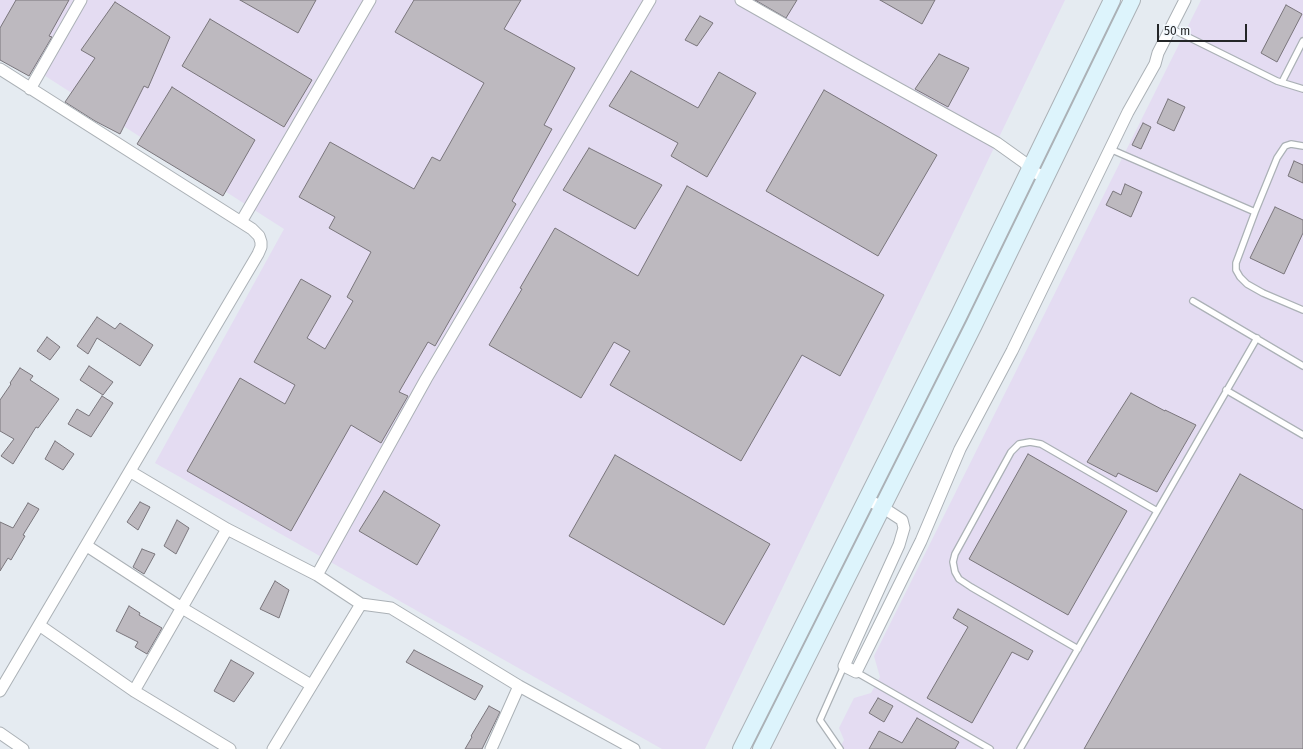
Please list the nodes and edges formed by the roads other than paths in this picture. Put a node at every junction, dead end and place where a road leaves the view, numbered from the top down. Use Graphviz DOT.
graph roads {
  1 [pos="82,0"];
  2 [pos="370,0"];
  3 [pos="650,0"];
  4 [pos="741,0"];
  5 [pos="1112,0"];
  6 [pos="1132,0"];
  7 [pos="1185,0"];
  8 [pos="1170,28"];
  9 [pos="1303,41"];
  10 [pos="0,69"];
  11 [pos="1282,82"];
  12 [pos="30,89"];
  13 [pos="1303,89"];
  14 [pos="1303,146"];
  15 [pos="1110,149"];
  16 [pos="1030,170"];
  17 [pos="1046,178"];
  18 [pos="1255,212"];
  19 [pos="241,222"];
  20 [pos="1193,302"];
  21 [pos="1303,310"];
  22 [pos="1257,338"];
  23 [pos="1303,366"];
  24 [pos="1226,390"];
  25 [pos="1303,435"];
  26 [pos="130,472"];
  27 [pos="866,498"];
  28 [pos="882,507"];
  29 [pos="1157,511"];
  30 [pos="227,529"];
  31 [pos="87,546"];
  32 [pos="317,575"];
  33 [pos="361,604"];
  34 [pos="182,608"];
  35 [pos="39,625"];
  36 [pos="1078,649"];
  37 [pos="844,666"];
  38 [pos="856,672"];
  39 [pos="311,685"];
  40 [pos="519,686"];
  41 [pos="0,691"];
  42 [pos="134,691"];
  43 [pos="0,733"];
  44 [pos="23,749"];
  45 [pos="230,749"];
  46 [pos="273,749"];
  47 [pos="491,749"];
  48 [pos="634,749"];
  49 [pos="741,749"];
  50 [pos="761,749"];
  51 [pos="840,749"];
  52 [pos="990,749"];
  53 [pos="1020,749"];
  1 -- 12 [label="street"];
  2 -- 19 [label="street"];
  3 -- 32 [label="street"];
  4 -- 16 [label="street"];
  5 -- 16 [label="main road"];
  6 -- 17 [label="main road"];
  7 -- 8 [label="street"];
  8 -- 11 [label="lane"];
  8 -- 15 [label="street"];
  9 -- 11 [label="lane"];
  10 -- 12 [label="street"];
  11 -- 13 [label="lane"];
  12 -- 19 [label="street"];
  14 -- 18 [label="lane"];
  15 -- 18 [label="lane"];
  15 -- 38 [label="street"];
  16 -- 17 [label="street"];
  16 -- 27 [label="main road"];
  17 -- 28 [label="main road"];
  18 -- 21 [label="lane"];
  19 -- 26 [label="street"];
  20 -- 22 [label="lane"];
  22 -- 23 [label="lane"];
  22 -- 24 [label="lane"];
  24 -- 25 [label="lane"];
  24 -- 29 [label="lane"];
  26 -- 30 [label="street"];
  26 -- 31 [label="street"];
  27 -- 28 [label="street"];
  27 -- 49 [label="main road"];
  28 -- 37 [label="street"];
  28 -- 50 [label="main road"];
  29 -- 36 [label="lane"];
  29 -- 36 [label="lane"];
  30 -- 32 [label="street"];
  30 -- 34 [label="street"];
  31 -- 34 [label="street"];
  31 -- 35 [label="street"];
  32 -- 33 [label="street"];
  33 -- 39 [label="street"];
  33 -- 40 [label="street"];
  34 -- 39 [label="street"];
  34 -- 42 [label="street"];
  35 -- 41 [label="street"];
  35 -- 42 [label="street"];
  36 -- 53 [label="lane"];
  37 -- 38 [label="street"];
  37 -- 51 [label="lane"];
  38 -- 52 [label="lane"];
  39 -- 46 [label="street"];
  40 -- 47 [label="street"];
  40 -- 48 [label="street"];
  42 -- 45 [label="street"];
  43 -- 44 [label="street"];
}
